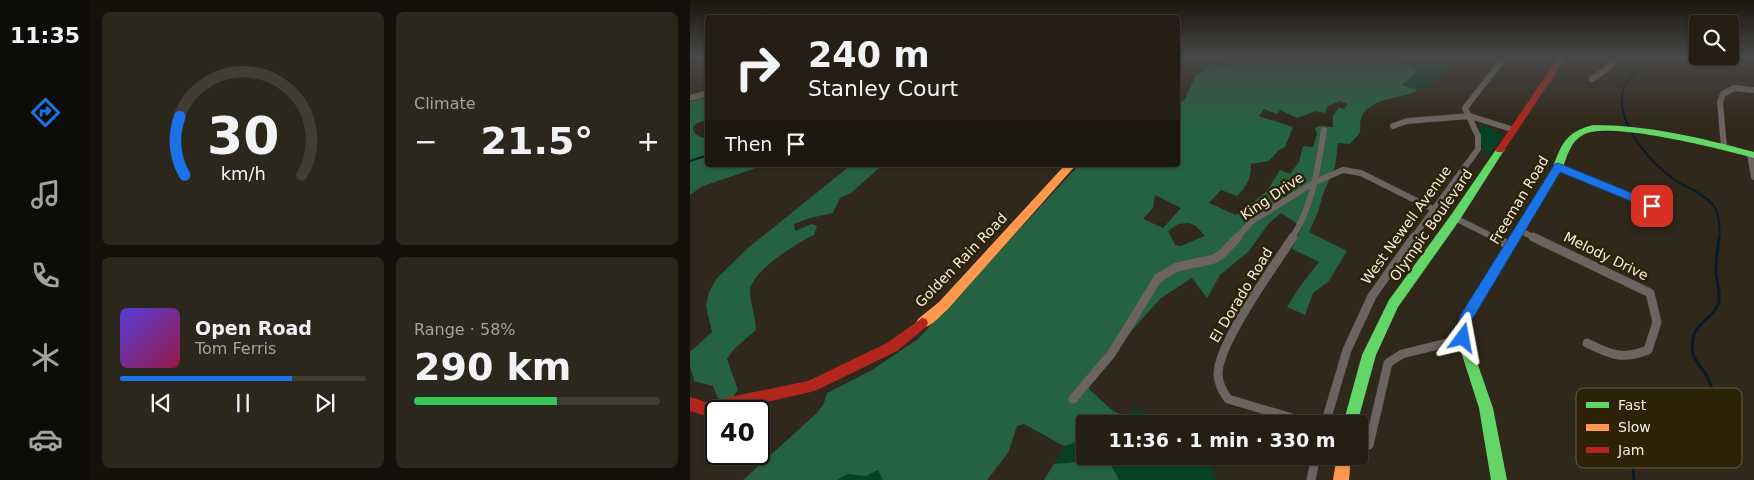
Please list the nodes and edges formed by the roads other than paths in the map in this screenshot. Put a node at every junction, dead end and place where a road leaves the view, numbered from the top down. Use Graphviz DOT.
graph roads {
  1 [pos="1488,78"];
  2 [pos="1548,78"];
  3 [pos="1754,90"];
  4 [pos="705,94"];
  5 [pos="690,98"];
  6 [pos="1470,116"];
  7 [pos="1393,126"];
  8 [pos="1324,130"];
  9 [pos="1514,130"];
  10 [pos="1724,147"];
  11 [pos="1752,155"];
  12 [pos="1069,167"];
  13 [pos="1558,167"];
  14 [pos="1754,177"];
  15 [pos="1315,182"];
  16 [pos="1652,206"];
  17 [pos="1433,209"];
  18 [pos="1455,218"];
  19 [pos="1519,230"];
  20 [pos="1509,245"];
  21 [pos="1463,338"];
  22 [pos="1588,343"];
  23 [pos="1073,399"];
  24 [pos="690,404"];
  25 [pos="1282,415"];
  26 [pos="1328,415"];
  27 [pos="1352,415"];
  28 [pos="1369,446"];
  29 [pos="1314,465"];
  30 [pos="1343,465"];
  31 [pos="1311,480"];
  32 [pos="1341,480"];
  33 [pos="1499,480"];
  1 -- 6 [label="street"];
  2 -- 9 [label="street, Olympic Boulevard"];
  3 -- 10 [label="street"];
  4 -- 5 [label="street"];
  6 -- 7 [label="street"];
  6 -- 9 [label="street"];
  6 -- 17 [label="street, West Newell Avenue"];
  8 -- 15 [label="street"];
  9 -- 18 [label="street, Olympic Boulevard"];
  10 -- 11 [label="street, Freeman Road"];
  10 -- 13 [label="street, Freeman Road"];
  11 -- 14 [label="street"];
  12 -- 24 [label="street, Golden Rain Road"];
  13 -- 16 [label="street"];
  13 -- 19 [label="street, Freeman Road"];
  15 -- 17 [label="street, King Drive"];
  15 -- 23 [label="street, King Drive"];
  15 -- 25 [label="street, El Dorado Road"];
  17 -- 26 [label="street, West Newell Avenue"];
  18 -- 20 [label="street"];
  18 -- 27 [label="street, Olympic Boulevard"];
  19 -- 20 [label="street, Freeman Road"];
  19 -- 22 [label="street, Melody Drive"];
  20 -- 21 [label="street, Freeman Road"];
  21 -- 28 [label="street"];
  21 -- 33 [label="street"];
  29 -- 31 [label="street"];
  30 -- 32 [label="street"];
}
